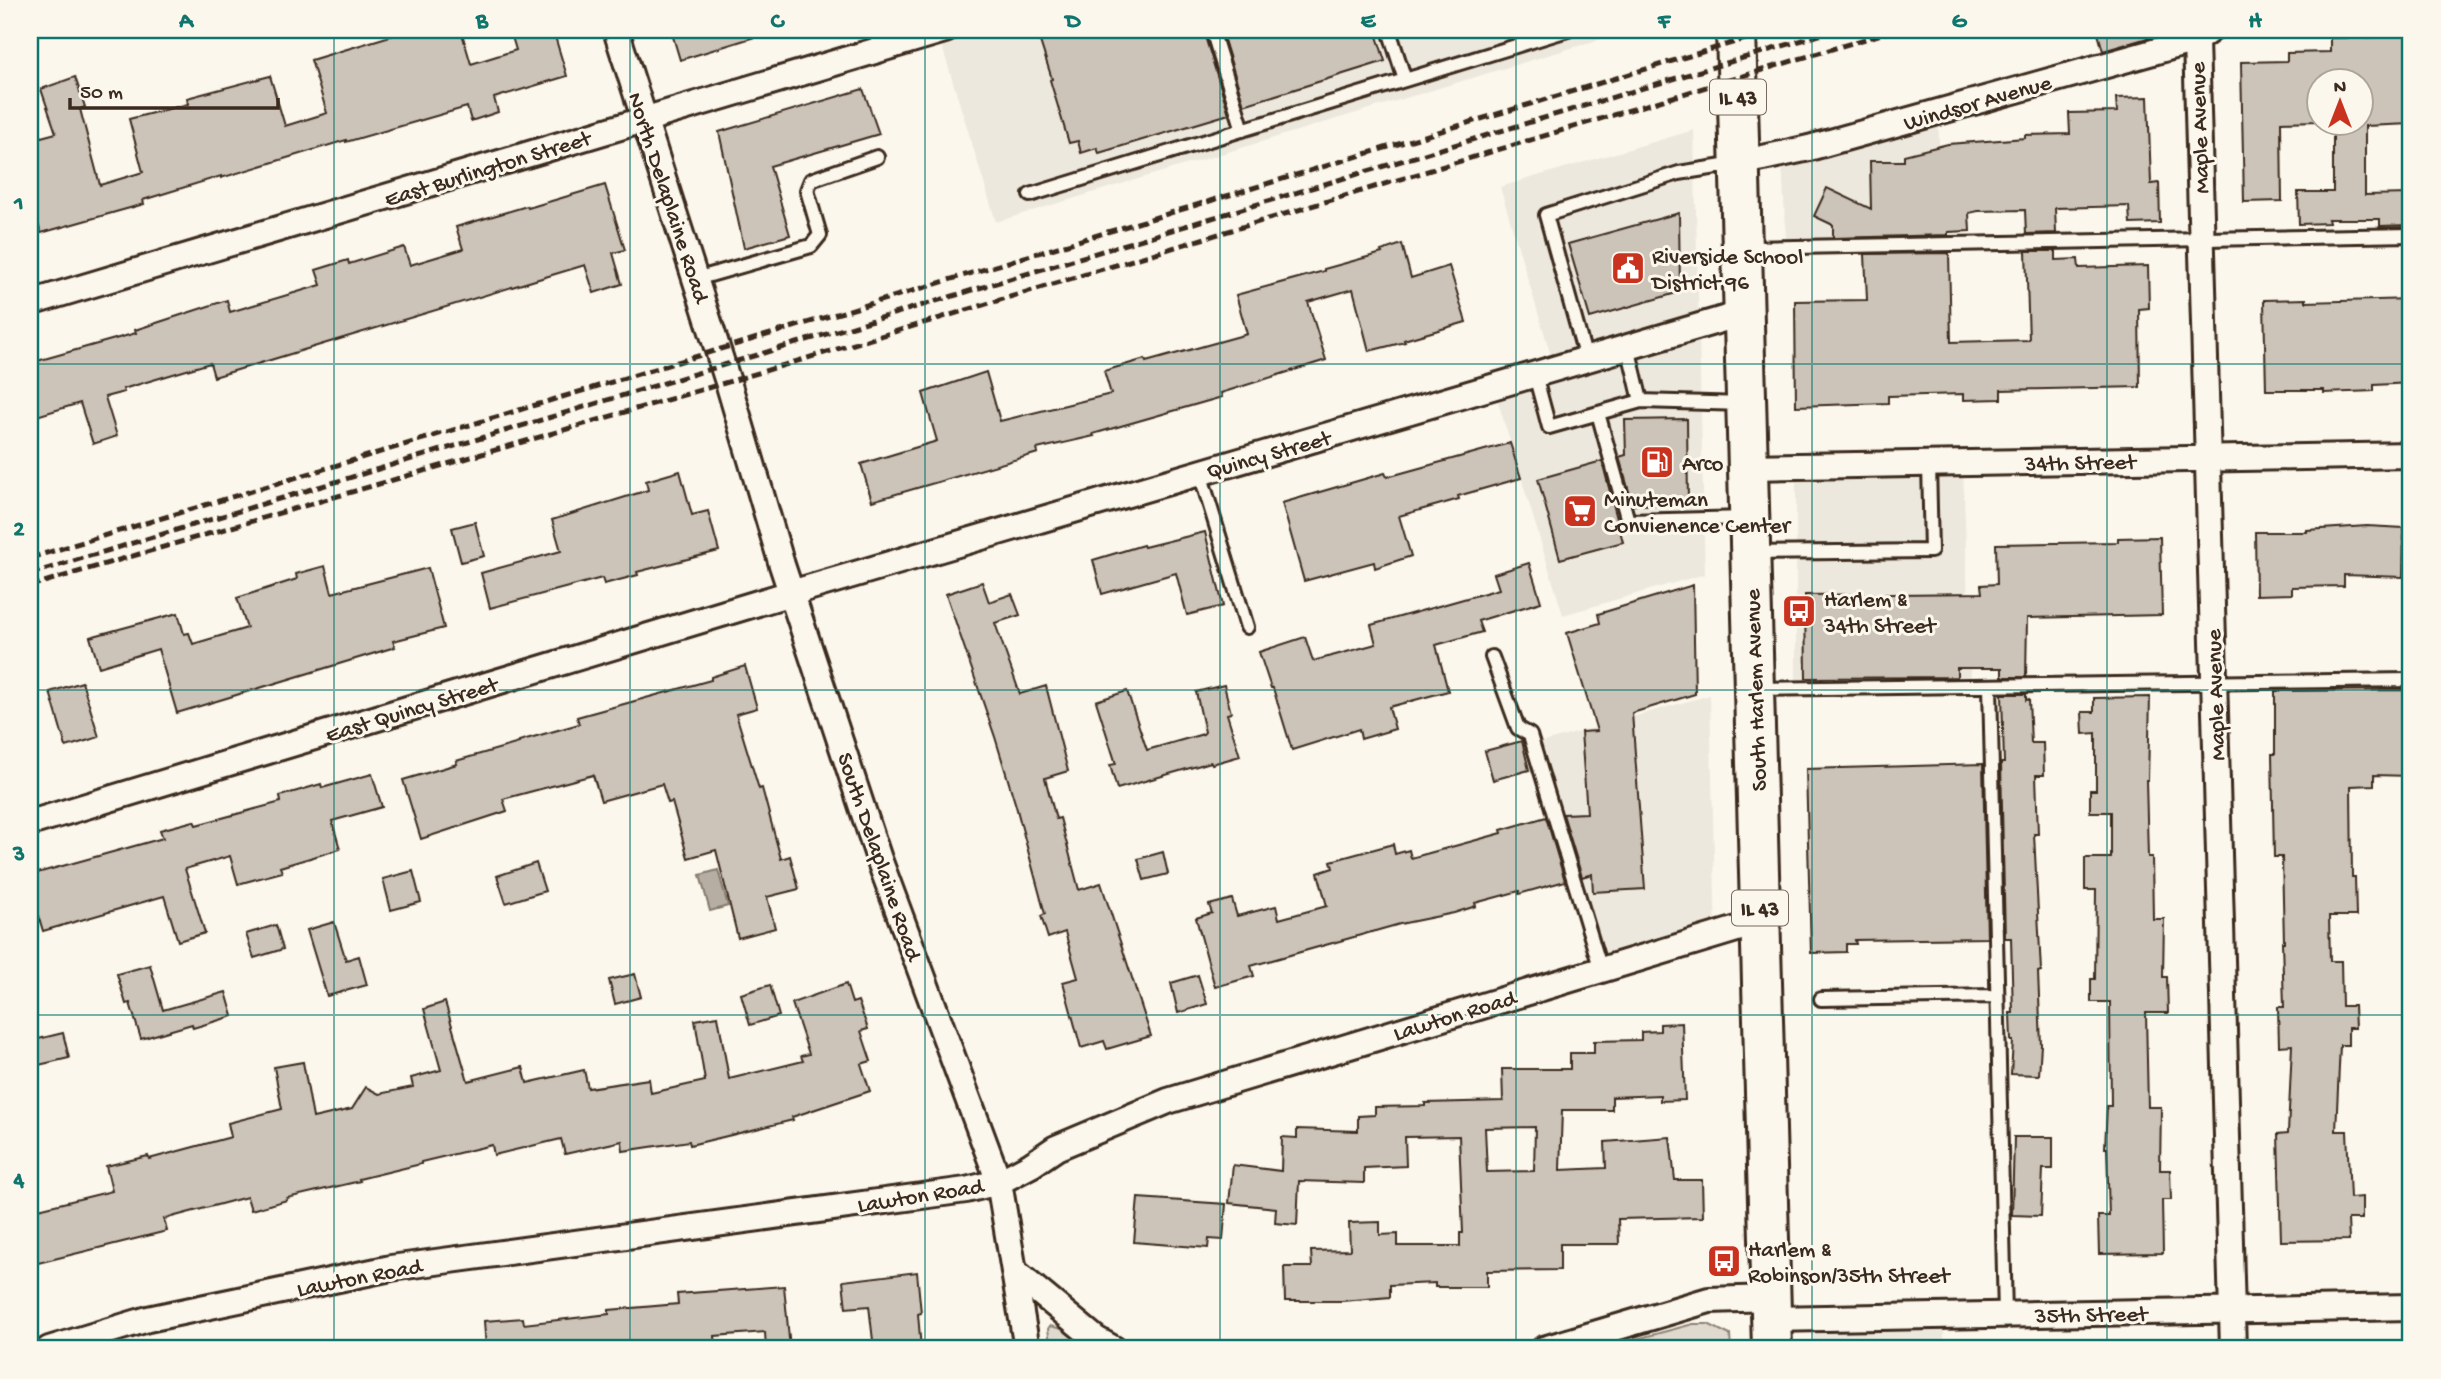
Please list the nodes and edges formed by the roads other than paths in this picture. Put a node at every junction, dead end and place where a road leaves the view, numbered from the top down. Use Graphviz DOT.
graph roads {
  1 [pos="616,30"];
  2 [pos="945,30"];
  3 [pos="1212,30"];
  4 [pos="1389,30"];
  5 [pos="1567,30"];
  6 [pos="1736,30"];
  7 [pos="2203,35"];
  8 [pos="1405,80"];
  9 [pos="646,120"];
  10 [pos="1243,130"];
  11 [pos="877,157"];
  12 [pos="1740,163"];
  13 [pos="1030,195"];
  14 [pos="2411,235"];
  15 [pos="2201,239"];
  16 [pos="1742,248"];
  17 [pos="696,279"];
  18 [pos="30,303"];
  19 [pos="1744,313"];
  20 [pos="1628,347"];
  21 [pos="1586,359"];
  22 [pos="722,365"];
  23 [pos="1535,374"];
  24 [pos="1641,401"];
  25 [pos="1746,404"];
  26 [pos="1598,413"];
  27 [pos="2411,456"];
  28 [pos="2207,459"];
  29 [pos="1929,464"];
  30 [pos="1748,467"];
  31 [pos="1200,473"];
  32 [pos="1750,536"];
  33 [pos="792,593"];
  34 [pos="1247,626"];
  35 [pos="1492,657"];
  36 [pos="2411,680"];
  37 [pos="2214,683"];
  38 [pos="1990,686"];
  39 [pos="1754,689"];
  40 [pos="30,823"];
  41 [pos="1760,922"];
  42 [pos="1601,970"];
  43 [pos="1997,996"];
  44 [pos="1821,999"];
  45 [pos="999,1182"];
  46 [pos="1015,1272"];
  47 [pos="2411,1307"];
  48 [pos="2232,1310"];
  49 [pos="2005,1315"];
  50 [pos="1771,1322"];
  51 [pos="49,1349"];
  52 [pos="1027,1349"];
  53 [pos="1114,1349"];
  54 [pos="1544,1349"];
  55 [pos="2233,1349"];
  1 -- 9 [label="street, North Delaplaine Road"];
  2 -- 9 [label="street, East Burlington Street"];
  3 -- 10 [label="lane"];
  4 -- 8 [label="lane"];
  5 -- 8 [label="lane"];
  6 -- 12 [label="main road, South Harlem Avenue / IL 43"];
  7 -- 12 [label="street, Windsor Avenue"];
  7 -- 15 [label="street, Maple Avenue"];
  8 -- 10 [label="lane"];
  9 -- 17 [label="street, North Delaplaine Road"];
  9 -- 18 [label="street, East Burlington Street"];
  10 -- 13 [label="lane"];
  11 -- 17 [label="lane"];
  12 -- 16 [label="main road, South Harlem Avenue / IL 43"];
  12 -- 21 [label="lane"];
  14 -- 15 [label="lane"];
  15 -- 16 [label="lane"];
  15 -- 28 [label="street, Maple Avenue"];
  16 -- 19 [label="main road, South Harlem Avenue / IL 43"];
  17 -- 22 [label="street, North Delaplaine Road"];
  19 -- 20 [label="street, Quincy Street"];
  19 -- 25 [label="main road, South Harlem Avenue / IL 43"];
  20 -- 21 [label="street, Quincy Street"];
  20 -- 24 [label="lane"];
  21 -- 23 [label="street, Quincy Street"];
  22 -- 33 [label="street, South Delaplaine Road"];
  23 -- 26 [label="lane"];
  23 -- 31 [label="street, Quincy Street"];
  24 -- 25 [label="lane"];
  24 -- 26 [label="lane"];
  25 -- 30 [label="main road, South Harlem Avenue / IL 43"];
  26 -- 32 [label="lane"];
  27 -- 28 [label="street, 34th Street"];
  28 -- 29 [label="street, 34th Street"];
  28 -- 37 [label="street, Maple Avenue"];
  29 -- 30 [label="street, 34th Street"];
  29 -- 32 [label="lane"];
  30 -- 32 [label="main road, South Harlem Avenue / IL 43"];
  31 -- 33 [label="street, Quincy Street"];
  31 -- 34 [label="lane"];
  32 -- 39 [label="main road, South Harlem Avenue / IL 43"];
  33 -- 40 [label="street, East Quincy Street"];
  33 -- 45 [label="street, South Delaplaine Road"];
  35 -- 42 [label="lane"];
  36 -- 37 [label="lane"];
  37 -- 38 [label="lane"];
  37 -- 48 [label="street, Maple Avenue"];
  38 -- 39 [label="lane"];
  38 -- 43 [label="lane"];
  39 -- 41 [label="main road, South Harlem Avenue / IL 43"];
  41 -- 42 [label="street, Lawton Road"];
  41 -- 50 [label="main road, South Harlem Avenue / IL 43"];
  42 -- 45 [label="street, Lawton Road"];
  43 -- 44 [label="lane"];
  43 -- 49 [label="lane"];
  45 -- 46 [label="street, South Delaplaine Road"];
  45 -- 51 [label="street, Lawton Road"];
  46 -- 52 [label="street, South Delaplaine Road"];
  46 -- 53 [label="street"];
  47 -- 48 [label="street, 35th Street"];
  48 -- 49 [label="street, 35th Street"];
  48 -- 55 [label="street, Maple Avenue"];
  49 -- 50 [label="street, 35th Street"];
  50 -- 54 [label="street, 35th Street"];
}
